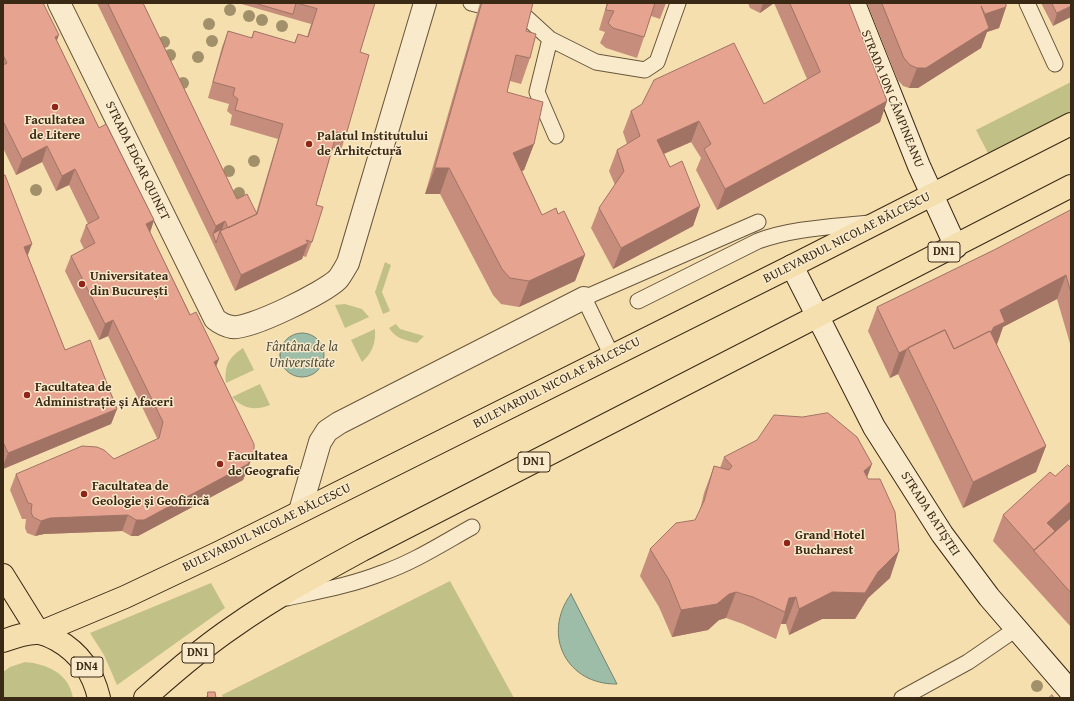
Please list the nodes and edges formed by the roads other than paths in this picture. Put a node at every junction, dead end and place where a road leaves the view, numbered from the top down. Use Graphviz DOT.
graph roads {
  1 [pos="59,3"];
  2 [pos="425,3"];
  3 [pos="678,3"];
  4 [pos="854,3"];
  5 [pos="1027,3"];
  6 [pos="527,18"];
  7 [pos="550,39"];
  8 [pos="1055,64"];
  9 [pos="1071,124"];
  10 [pos="556,136"];
  11 [pos="1071,186"];
  12 [pos="932,196"];
  13 [pos="880,221"];
  14 [pos="758,222"];
  15 [pos="956,246"];
  16 [pos="792,266"];
  17 [pos="584,298"];
  18 [pos="638,301"];
  19 [pos="816,316"];
  20 [pos="612,356"];
  21 [pos="300,512"];
  22 [pos="472,527"];
  23 [pos="3,575"];
  24 [pos="269,602"];
  25 [pos="1016,629"];
  26 [pos="39,633"];
  27 [pos="3,641"];
  28 [pos="1071,692"];
  29 [pos="99,698"];
  30 [pos="145,698"];
  31 [pos="902,698"];
  1 -- 2 [label="street, STRADA EDGAR QUINET"];
  3 -- 7 [label="lane"];
  4 -- 12 [label="street, STRADA ION CÂMPINEANU"];
  5 -- 8 [label="lane"];
  6 -- 7 [label="lane"];
  7 -- 10 [label="lane"];
  9 -- 12 [label="main road, BULEVARDUL NICOLAE BĂLCESCU"];
  11 -- 15 [label="main road, DN1"];
  12 -- 13 [label="main road, BULEVARDUL NICOLAE BĂLCESCU"];
  12 -- 15 [label="street, STRADA ION CÂMPINEANU"];
  13 -- 16 [label="main road, BULEVARDUL NICOLAE BĂLCESCU"];
  13 -- 18 [label="lane"];
  14 -- 17 [label="lane"];
  15 -- 19 [label="main road, DN1"];
  16 -- 19 [label="street, STRADA BATIȘTEI"];
  16 -- 20 [label="main road, BULEVARDUL NICOLAE BĂLCESCU"];
  17 -- 20 [label="lane"];
  17 -- 21 [label="street"];
  19 -- 24 [label="main road, DN1"];
  19 -- 25 [label="street, STRADA BATIȘTEI"];
  20 -- 21 [label="main road, BULEVARDUL NICOLAE BĂLCESCU"];
  21 -- 26 [label="main road, BULEVARDUL NICOLAE BĂLCESCU"];
  22 -- 24 [label="lane"];
  23 -- 26 [label="main road"];
  24 -- 30 [label="main road, DN1"];
  25 -- 28 [label="street, STRADA BATIȘTEI"];
  25 -- 31 [label="lane"];
  26 -- 27 [label="main road, BULEVARDUL NICOLAE BĂLCESCU"];
  26 -- 29 [label="main road, DN4"];
}
